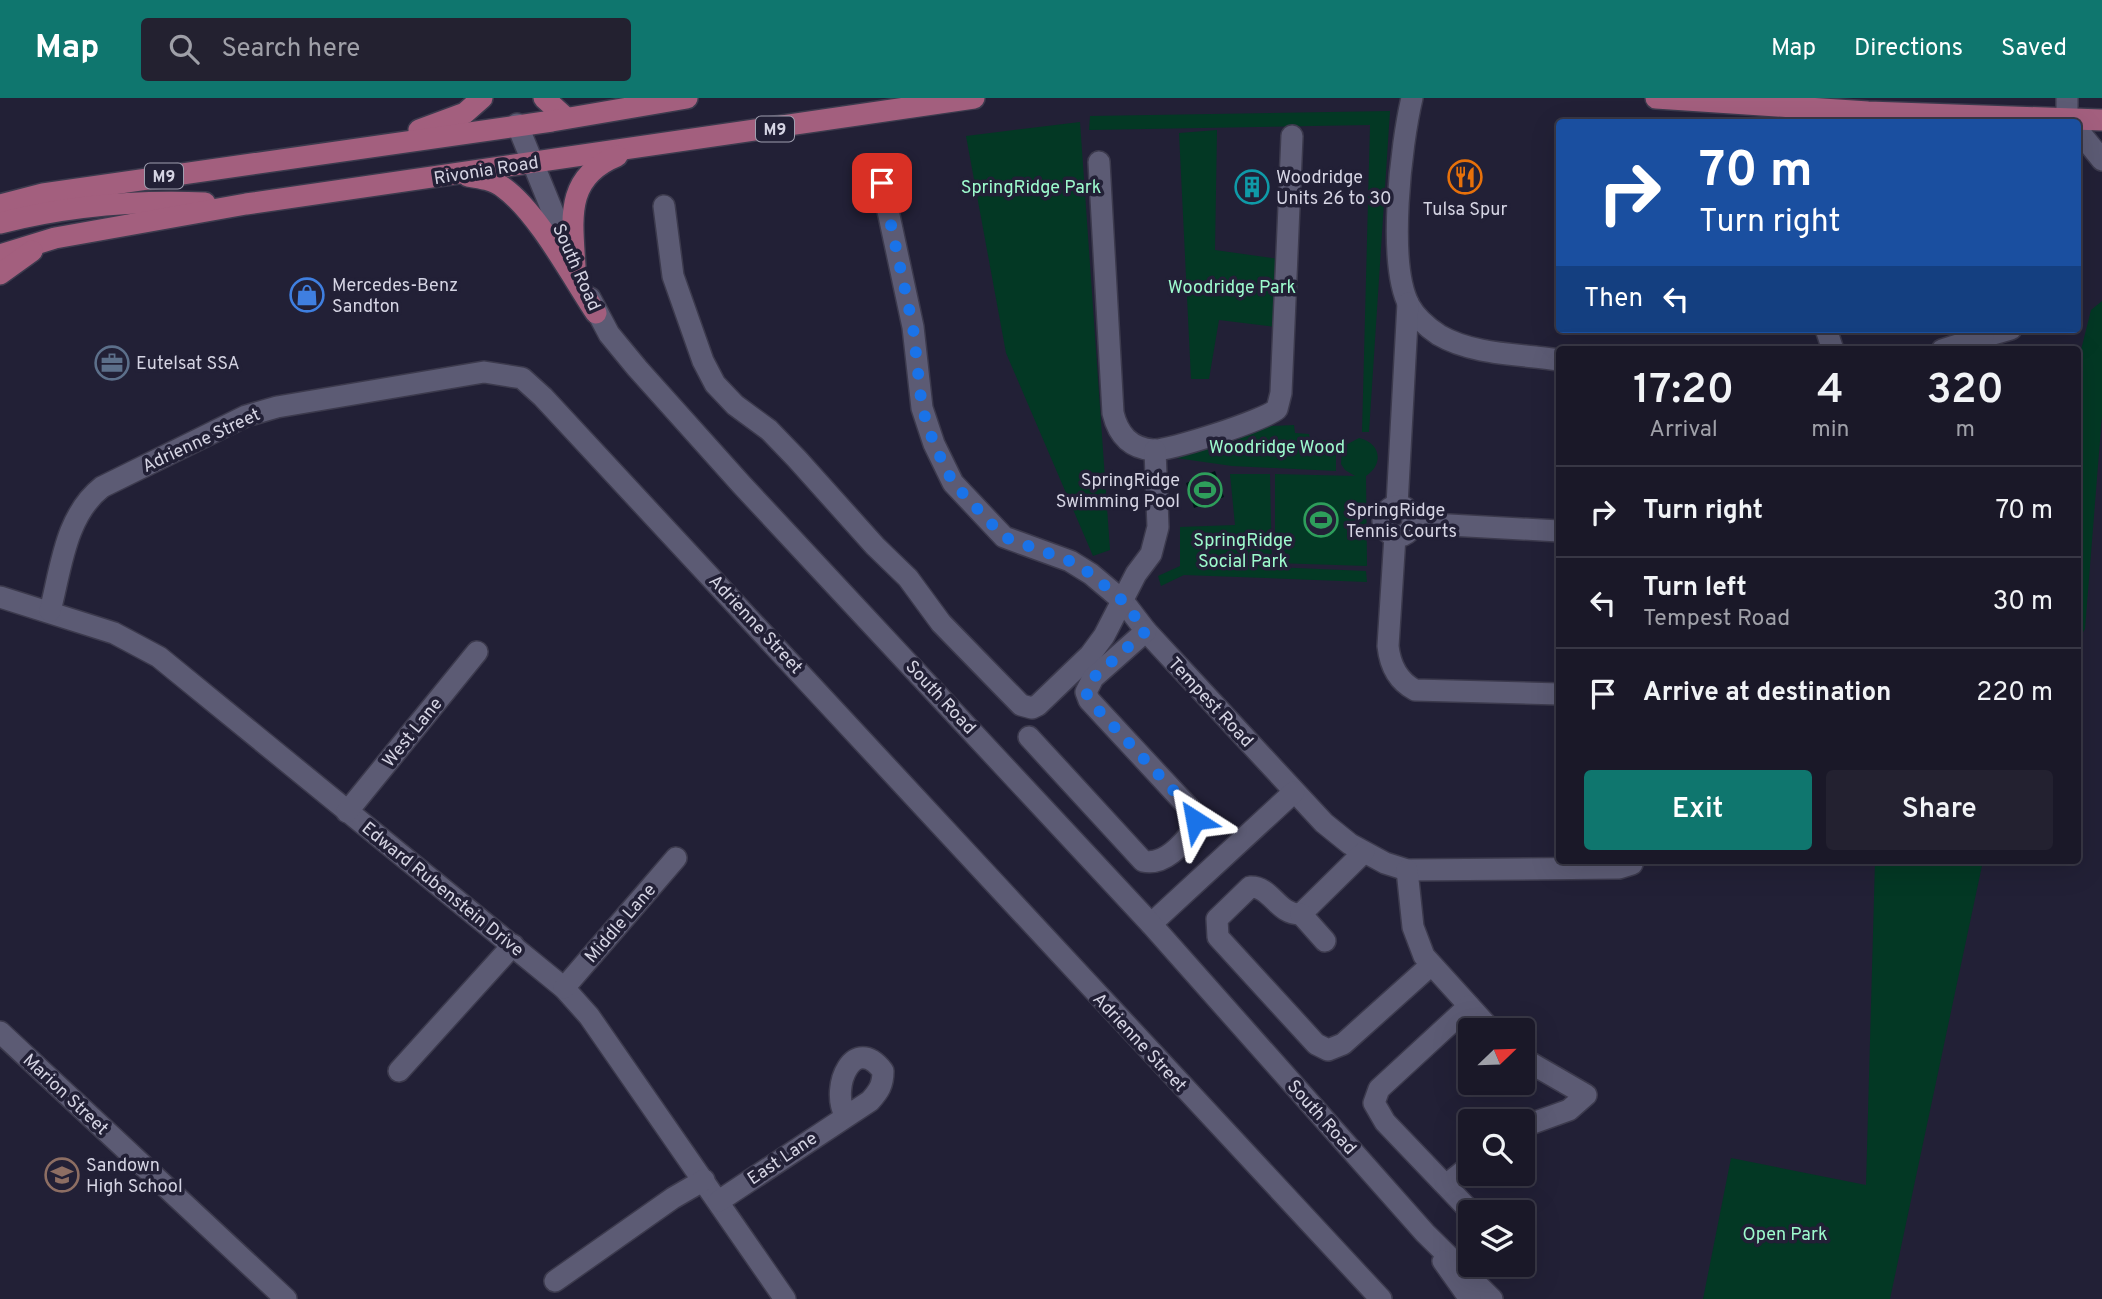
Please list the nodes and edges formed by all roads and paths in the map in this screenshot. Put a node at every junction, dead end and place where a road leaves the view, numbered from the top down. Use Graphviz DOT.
graph roads {
  1 [pos="482,98"];
  2 [pos="544,98"];
  3 [pos="687,98"];
  4 [pos="974,98"];
  5 [pos="1412,98"];
  6 [pos="1656,98"];
  7 [pos="2071,117"];
  8 [pos="566,118"];
  9 [pos="2102,120"];
  10 [pos="517,124"];
  11 [pos="2081,131"];
  12 [pos="1292,136"];
  13 [pos="381,145"];
  14 [pos="635,149"];
  15 [pos="2102,160"];
  16 [pos="1099,162"];
  17 [pos="534,163"];
  18 [pos="459,174"];
  19 [pos="882,183"];
  20 [pos="246,204"];
  21 [pos="0,205"];
  22 [pos="664,206"];
  23 [pos="0,223"];
  24 [pos="55,238"];
  25 [pos="0,254"];
  26 [pos="575,266"];
  27 [pos="0,274"];
  28 [pos="1408,303"];
  29 [pos="596,313"];
  30 [pos="1982,333"];
  31 [pos="1951,346"];
  32 [pos="1556,360"];
  33 [pos="1154,450"];
  34 [pos="1397,505"];
  35 [pos="1413,523"];
  36 [pos="1556,531"];
  37 [pos="1395,536"];
  38 [pos="0,597"];
  39 [pos="1123,601"];
  40 [pos="50,611"];
  41 [pos="1146,631"];
  42 [pos="477,652"];
  43 [pos="1556,694"];
  44 [pos="1029,737"];
  45 [pos="1294,792"];
  46 [pos="346,812"];
  47 [pos="1364,852"];
  48 [pos="676,858"];
  49 [pos="1632,864"];
  50 [pos="1407,870"];
  51 [pos="1301,914"];
  52 [pos="1151,924"];
  53 [pos="1325,941"];
  54 [pos="513,945"];
  55 [pos="1431,965"];
  56 [pos="564,988"];
  57 [pos="1469,1006"];
  58 [pos="1480,1018"];
  59 [pos="0,1032"];
  60 [pos="1535,1066"];
  61 [pos="399,1071"];
  62 [pos="845,1115"];
  63 [pos="1535,1122"];
  64 [pos="1458,1176"];
  65 [pos="704,1180"];
  66 [pos="1446,1185"];
  67 [pos="1460,1200"];
  68 [pos="719,1201"];
  69 [pos="1425,1233"];
  70 [pos="555,1281"];
  71 [pos="286,1299"];
  72 [pos="785,1299"];
  73 [pos="1381,1299"];
  74 [pos="1470,1299"];
  75 [pos="1492,1299"];
  1 -- 13 [label="main road"];
  2 -- 8 [label="main road"];
  3 -- 8 [label="main road, M9"];
  4 -- 14 [label="main road, Rivonia Road / M9"];
  5 -- 28 [label="street"];
  6 -- 7 [label="main road"];
  7 -- 9 [label="main road"];
  8 -- 10 [label="main road, M9"];
  10 -- 13 [label="main road, M9"];
  10 -- 17 [label="street, South Road"];
  11 -- 15 [label="street"];
  12 -- 33 [label="street"];
  13 -- 21 [label="main road, M9"];
  14 -- 17 [label="main road, Rivonia Road / M9"];
  14 -- 26 [label="main road"];
  16 -- 33 [label="street"];
  17 -- 18 [label="main road, Rivonia Road / M9"];
  17 -- 26 [label="street, South Road"];
  18 -- 20 [label="main road, Rivonia Road / M9"];
  18 -- 29 [label="main road"];
  19 -- 39 [label="street, Tempest Road"];
  20 -- 23 [label="main road"];
  20 -- 24 [label="main road, Rivonia Road / M9"];
  22 -- 39 [label="street"];
  24 -- 25 [label="main road, Rivonia Road / M9"];
  24 -- 27 [label="main road"];
  26 -- 29 [label="street, South Road"];
  28 -- 32 [label="street"];
  28 -- 34 [label="street"];
  29 -- 52 [label="street, South Road"];
  30 -- 31 [label="street"];
  33 -- 39 [label="street"];
  34 -- 35 [label="street"];
  34 -- 37 [label="street"];
  35 -- 36 [label="street"];
  35 -- 37 [label="street"];
  37 -- 43 [label="street"];
  38 -- 40 [label="street, Edward Rubenstein Drive"];
  39 -- 41 [label="street, Tempest Road"];
  40 -- 46 [label="street, Edward Rubenstein Drive"];
  40 -- 73 [label="street, Adrienne Street"];
  41 -- 44 [label="street"];
  41 -- 45 [label="street, Tempest Road"];
  42 -- 46 [label="street, West Lane"];
  45 -- 47 [label="street, Tempest Road"];
  45 -- 52 [label="street"];
  46 -- 54 [label="street, Edward Rubenstein Drive"];
  47 -- 50 [label="street, Tempest Road"];
  47 -- 51 [label="street"];
  48 -- 56 [label="street, Middle Lane"];
  49 -- 50 [label="street, Tempest Road"];
  50 -- 55 [label="street"];
  51 -- 53 [label="street"];
  51 -- 55 [label="street"];
  52 -- 69 [label="street, South Road"];
  54 -- 56 [label="street, Edward Rubenstein Drive"];
  54 -- 61 [label="street"];
  55 -- 57 [label="street"];
  56 -- 65 [label="street, Edward Rubenstein Drive"];
  57 -- 58 [label="street"];
  57 -- 66 [label="street"];
  59 -- 71 [label="street, Marion Street"];
  60 -- 63 [label="street"];
  62 -- 68 [label="street, East Lane"];
  64 -- 66 [label="street"];
  65 -- 68 [label="street, Edward Rubenstein Drive"];
  65 -- 70 [label="street"];
  66 -- 67 [label="street"];
  68 -- 72 [label="street, Edward Rubenstein Drive"];
  69 -- 74 [label="street, South Road"];
  69 -- 75 [label="street, South Road"];
}
